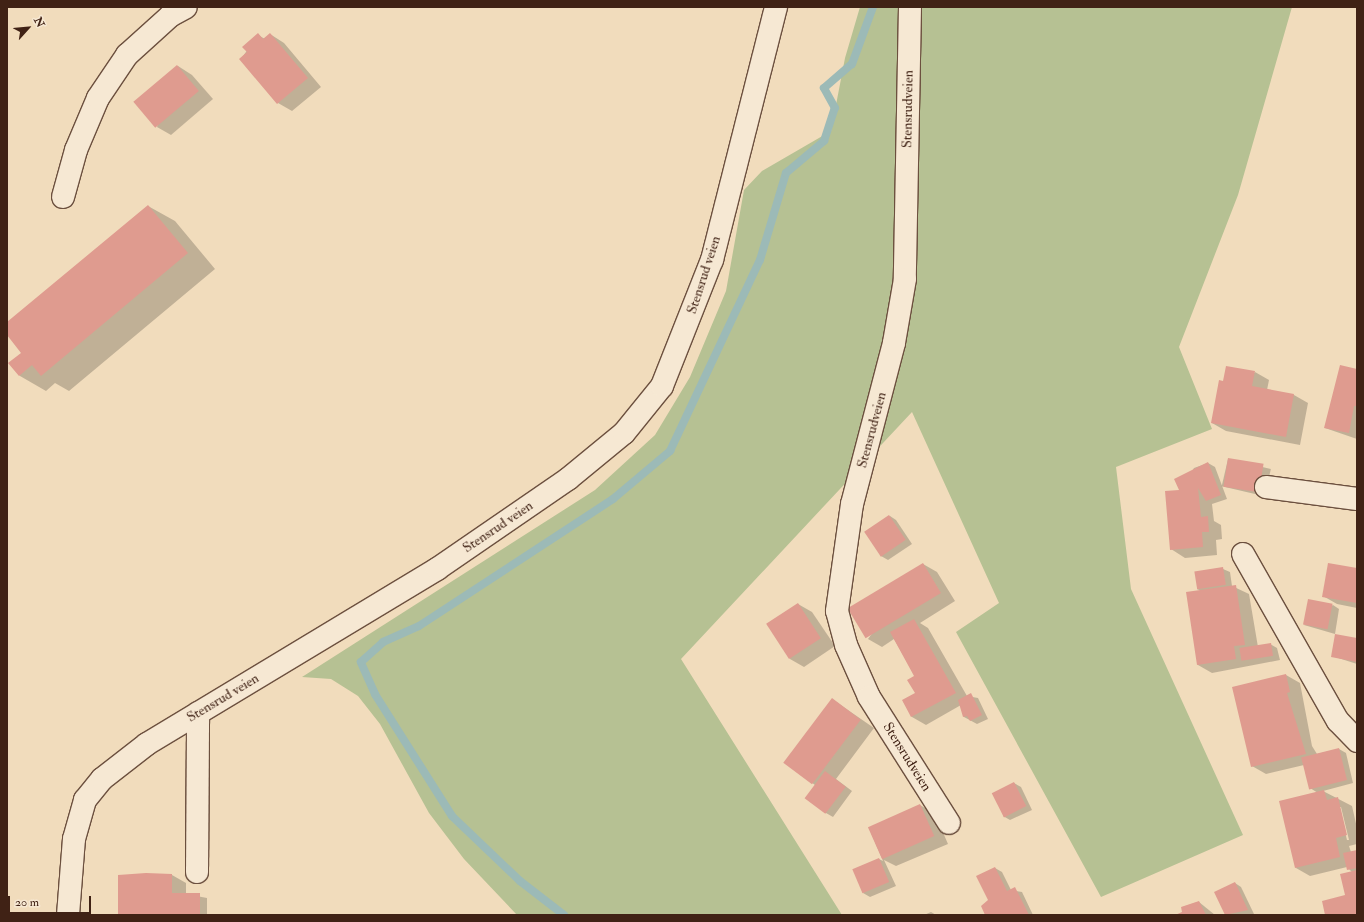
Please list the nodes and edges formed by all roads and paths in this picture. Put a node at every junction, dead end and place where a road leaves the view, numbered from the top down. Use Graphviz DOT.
graph roads {
  1 [pos="186,7"];
  2 [pos="776,7"];
  3 [pos="910,7"];
  4 [pos="63,198"];
  5 [pos="1266,487"];
  6 [pos="1357,499"];
  7 [pos="1243,554"];
  8 [pos="198,713"];
  9 [pos="1357,741"];
  10 [pos="949,823"];
  11 [pos="197,872"];
  12 [pos="68,915"];
  1 -- 4 [label="street"];
  2 -- 8 [label="street, Stensrud veien"];
  3 -- 10 [label="street, Stensrudveien"];
  5 -- 6 [label="street"];
  7 -- 9 [label="street"];
  8 -- 11 [label="street"];
  8 -- 12 [label="street, Stensrud veien"];
}
